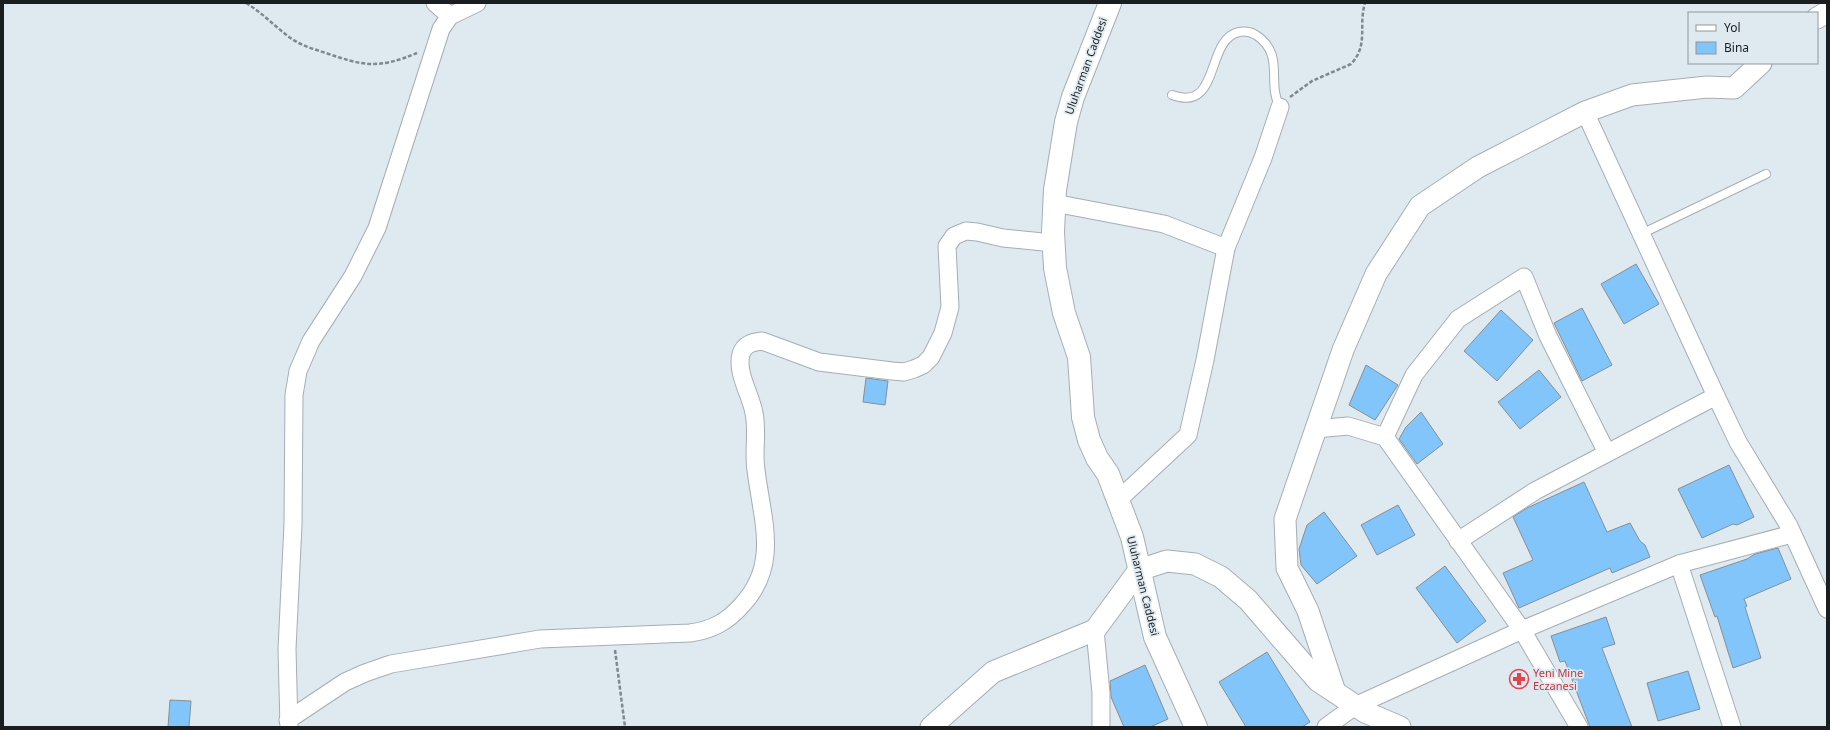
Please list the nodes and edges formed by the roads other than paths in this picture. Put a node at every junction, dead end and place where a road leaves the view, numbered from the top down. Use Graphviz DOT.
graph roads {
  1 [pos="435,3"];
  2 [pos="477,3"];
  3 [pos="1110,3"];
  4 [pos="1827,12"];
  5 [pos="450,16"];
  6 [pos="1818,17"];
  7 [pos="1760,64"];
  8 [pos="1172,95"];
  9 [pos="1280,107"];
  10 [pos="1585,112"];
  11 [pos="1766,174"];
  12 [pos="1054,203"];
  13 [pos="1641,234"];
  14 [pos="1053,243"];
  15 [pos="1226,248"];
  16 [pos="1716,396"];
  17 [pos="1316,429"];
  18 [pos="1385,437"];
  19 [pos="1607,453"];
  20 [pos="1117,501"];
  21 [pos="1792,534"];
  22 [pos="1458,541"];
  23 [pos="1679,564"];
  24 [pos="1139,570"];
  25 [pos="1827,609"];
  26 [pos="1095,630"];
  27 [pos="1522,630"];
  28 [pos="1335,692"];
  29 [pos="1355,706"];
  30 [pos="289,723"];
  31 [pos="931,727"];
  32 [pos="1100,727"];
  33 [pos="1196,727"];
  34 [pos="1326,727"];
  35 [pos="1400,727"];
  36 [pos="1578,727"];
  37 [pos="1732,727"];
  1 -- 5 [label="street"];
  2 -- 5 [label="street"];
  3 -- 12 [label="main road, Uluharman Caddesi"];
  4 -- 6 [label="street"];
  5 -- 30 [label="street"];
  7 -- 10 [label="street"];
  8 -- 9 [label="lane"];
  9 -- 15 [label="street"];
  10 -- 13 [label="street"];
  10 -- 17 [label="street"];
  11 -- 13 [label="lane"];
  12 -- 14 [label="main road, Uluharman Caddesi"];
  12 -- 15 [label="street"];
  13 -- 16 [label="street"];
  14 -- 20 [label="main road, Uluharman Caddesi"];
  14 -- 30 [label="street"];
  15 -- 20 [label="street"];
  16 -- 19 [label="street"];
  16 -- 21 [label="street"];
  17 -- 18 [label="street"];
  17 -- 28 [label="street"];
  18 -- 19 [label="street"];
  18 -- 22 [label="street"];
  19 -- 22 [label="street"];
  20 -- 24 [label="main road, Uluharman Caddesi"];
  21 -- 23 [label="street"];
  21 -- 25 [label="street"];
  22 -- 27 [label="street"];
  23 -- 27 [label="street"];
  23 -- 37 [label="street"];
  24 -- 26 [label="street"];
  24 -- 28 [label="street"];
  24 -- 33 [label="main road, Uluharman Caddesi"];
  26 -- 31 [label="street"];
  26 -- 32 [label="street"];
  27 -- 29 [label="street"];
  27 -- 36 [label="street"];
  28 -- 29 [label="street"];
  29 -- 34 [label="street"];
  29 -- 35 [label="street"];
}
